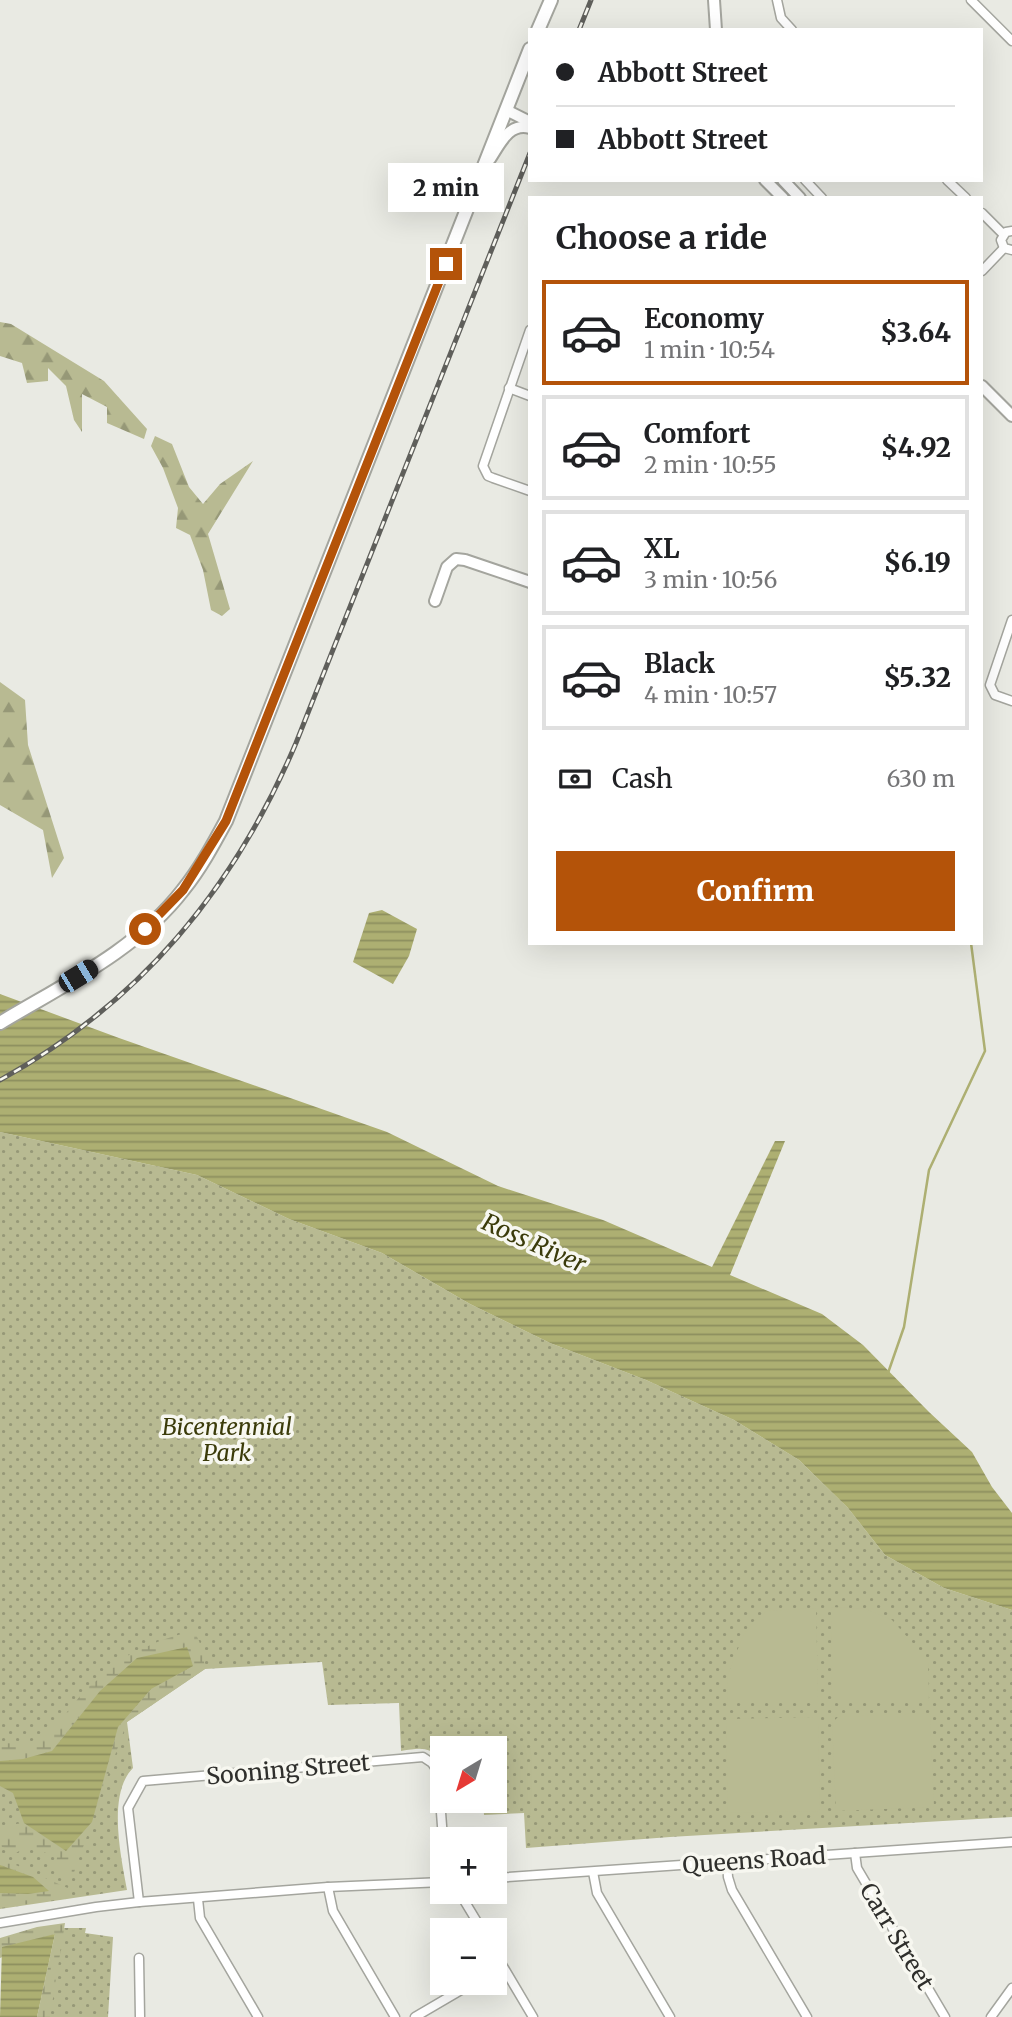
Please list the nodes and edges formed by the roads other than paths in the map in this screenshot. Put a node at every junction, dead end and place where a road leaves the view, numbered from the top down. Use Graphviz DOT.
graph roads {
  1 [pos="551,0"];
  2 [pos="714,0"];
  3 [pos="777,0"];
  4 [pos="971,0"];
  5 [pos="539,28"];
  6 [pos="709,28"];
  7 [pos="716,28"];
  8 [pos="790,28"];
  9 [pos="1012,41"];
  10 [pos="528,55"];
  11 [pos="506,110"];
  12 [pos="528,121"];
  13 [pos="528,128"];
  14 [pos="486,164"];
  15 [pos="770,182"];
  16 [pos="785,182"];
  17 [pos="807,182"];
  18 [pos="949,182"];
  19 [pos="781,196"];
  20 [pos="798,196"];
  21 [pos="820,196"];
  22 [pos="964,196"];
  23 [pos="983,214"];
  24 [pos="1008,233"];
  25 [pos="1008,249"];
  26 [pos="983,270"];
  27 [pos="528,336"];
  28 [pos="983,387"];
  29 [pos="509,388"];
  30 [pos="528,395"];
  31 [pos="1012,416"];
  32 [pos="528,490"];
  33 [pos="528,581"];
  34 [pos="435,601"];
  35 [pos="1012,620"];
  36 [pos="1012,701"];
  37 [pos="0,1023"];
  38 [pos="442,1827"];
  39 [pos="1012,1842"];
  40 [pos="855,1853"];
  41 [pos="727,1863"];
  42 [pos="593,1872"];
  43 [pos="507,1877"];
  44 [pos="430,1883"];
  45 [pos="328,1887"];
  46 [pos="198,1899"];
  47 [pos="139,1902"];
  48 [pos="0,1923"];
  49 [pos="139,1958"];
  50 [pos="507,1980"];
  51 [pos="1012,1989"];
  52 [pos="453,1995"];
  53 [pos="140,2017"];
  54 [pos="258,2017"];
  55 [pos="395,2017"];
  56 [pos="415,2017"];
  57 [pos="533,2017"];
  58 [pos="670,2017"];
  59 [pos="807,2017"];
  60 [pos="945,2017"];
  61 [pos="991,2017"];
  1 -- 5 [label="main road"];
  2 -- 6 [label="street"];
  2 -- 7 [label="street"];
  3 -- 8 [label="street"];
  4 -- 9 [label="street"];
  10 -- 11 [label="main road"];
  11 -- 12 [label="street"];
  11 -- 14 [label="main road"];
  13 -- 14 [label="street"];
  14 -- 37 [label="main road"];
  15 -- 19 [label="street"];
  16 -- 20 [label="street"];
  17 -- 21 [label="street"];
  18 -- 22 [label="street"];
  23 -- 24 [label="street"];
  24 -- 25 [label="street"];
  25 -- 26 [label="street"];
  27 -- 29 [label="street"];
  28 -- 31 [label="street"];
  29 -- 30 [label="street"];
  29 -- 32 [label="street"];
  33 -- 34 [label="street"];
  35 -- 36 [label="street"];
  38 -- 47 [label="street, Sooning Street"];
  39 -- 40 [label="street, Queens Road"];
  40 -- 41 [label="street, Queens Road"];
  40 -- 60 [label="street, Carr Street"];
  41 -- 42 [label="street, Queens Road"];
  41 -- 59 [label="street"];
  42 -- 43 [label="street, Queens Road"];
  42 -- 58 [label="street"];
  44 -- 45 [label="street"];
  45 -- 46 [label="street"];
  45 -- 55 [label="street"];
  46 -- 47 [label="street"];
  46 -- 54 [label="street"];
  47 -- 48 [label="street"];
  49 -- 53 [label="street"];
  50 -- 57 [label="street"];
  51 -- 61 [label="street"];
  52 -- 56 [label="street"];
}
